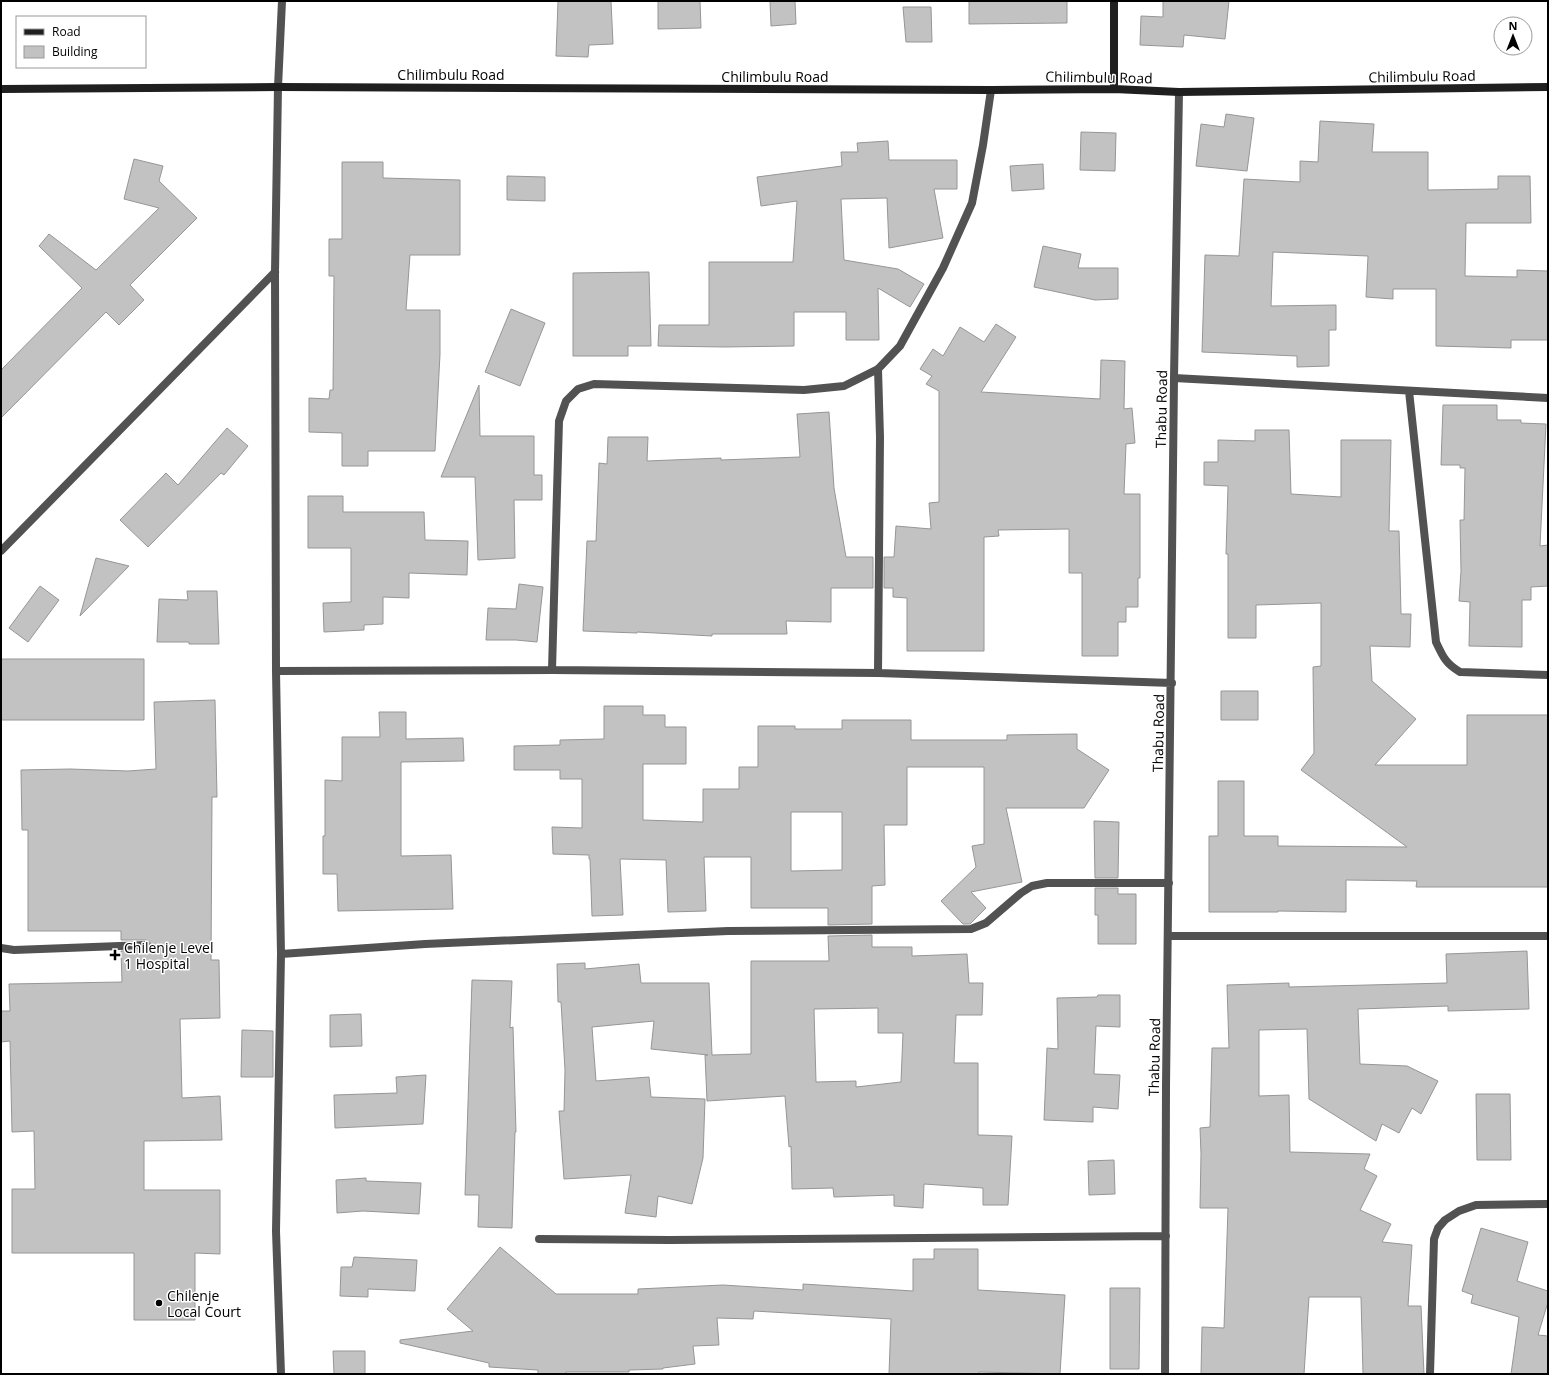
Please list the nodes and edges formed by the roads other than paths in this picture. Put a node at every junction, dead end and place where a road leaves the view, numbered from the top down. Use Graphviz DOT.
graph roads {
  1 [pos="282,1"];
  2 [pos="1114,1"];
  3 [pos="278,87"];
  4 [pos="1548,87"];
  5 [pos="1,89"];
  6 [pos="1114,89"];
  7 [pos="991,90"];
  8 [pos="1179,92"];
  9 [pos="275,272"];
  10 [pos="878,369"];
  11 [pos="1174,378"];
  12 [pos="1410,391"];
  13 [pos="1548,398"];
  14 [pos="1,551"];
  15 [pos="552,670"];
  16 [pos="276,671"];
  17 [pos="878,673"];
  18 [pos="1548,675"];
  19 [pos="1172,683"];
  20 [pos="1169,883"];
  21 [pos="1169,936"];
  22 [pos="1548,936"];
  23 [pos="146,945"];
  24 [pos="1,948"];
  25 [pos="280,954"];
  26 [pos="1548,1204"];
  27 [pos="1166,1236"];
  28 [pos="539,1239"];
  29 [pos="281,1374"];
  30 [pos="1165,1374"];
  31 [pos="1430,1374"];
  1 -- 3 [label="street"];
  2 -- 6 [label="main road"];
  3 -- 5 [label="main road, Chilimbulu Road"];
  3 -- 7 [label="main road, Chilimbulu Road"];
  3 -- 9 [label="street"];
  4 -- 8 [label="main road, Chilimbulu Road"];
  6 -- 7 [label="main road, Chilimbulu Road"];
  6 -- 8 [label="main road, Chilimbulu Road"];
  7 -- 10 [label="street"];
  8 -- 11 [label="street, Thabu Road"];
  9 -- 14 [label="street"];
  9 -- 16 [label="street"];
  10 -- 15 [label="street"];
  10 -- 17 [label="street"];
  11 -- 12 [label="street"];
  11 -- 19 [label="street, Thabu Road"];
  12 -- 13 [label="street"];
  12 -- 18 [label="street"];
  15 -- 16 [label="street"];
  15 -- 17 [label="street"];
  16 -- 25 [label="street"];
  17 -- 19 [label="street"];
  19 -- 20 [label="street, Thabu Road"];
  20 -- 21 [label="street, Thabu Road"];
  20 -- 25 [label="street"];
  21 -- 22 [label="street"];
  21 -- 27 [label="street, Thabu Road"];
  23 -- 24 [label="street"];
  25 -- 29 [label="street"];
  26 -- 31 [label="street"];
  27 -- 28 [label="street"];
  27 -- 30 [label="street, Thabu Road"];
}
